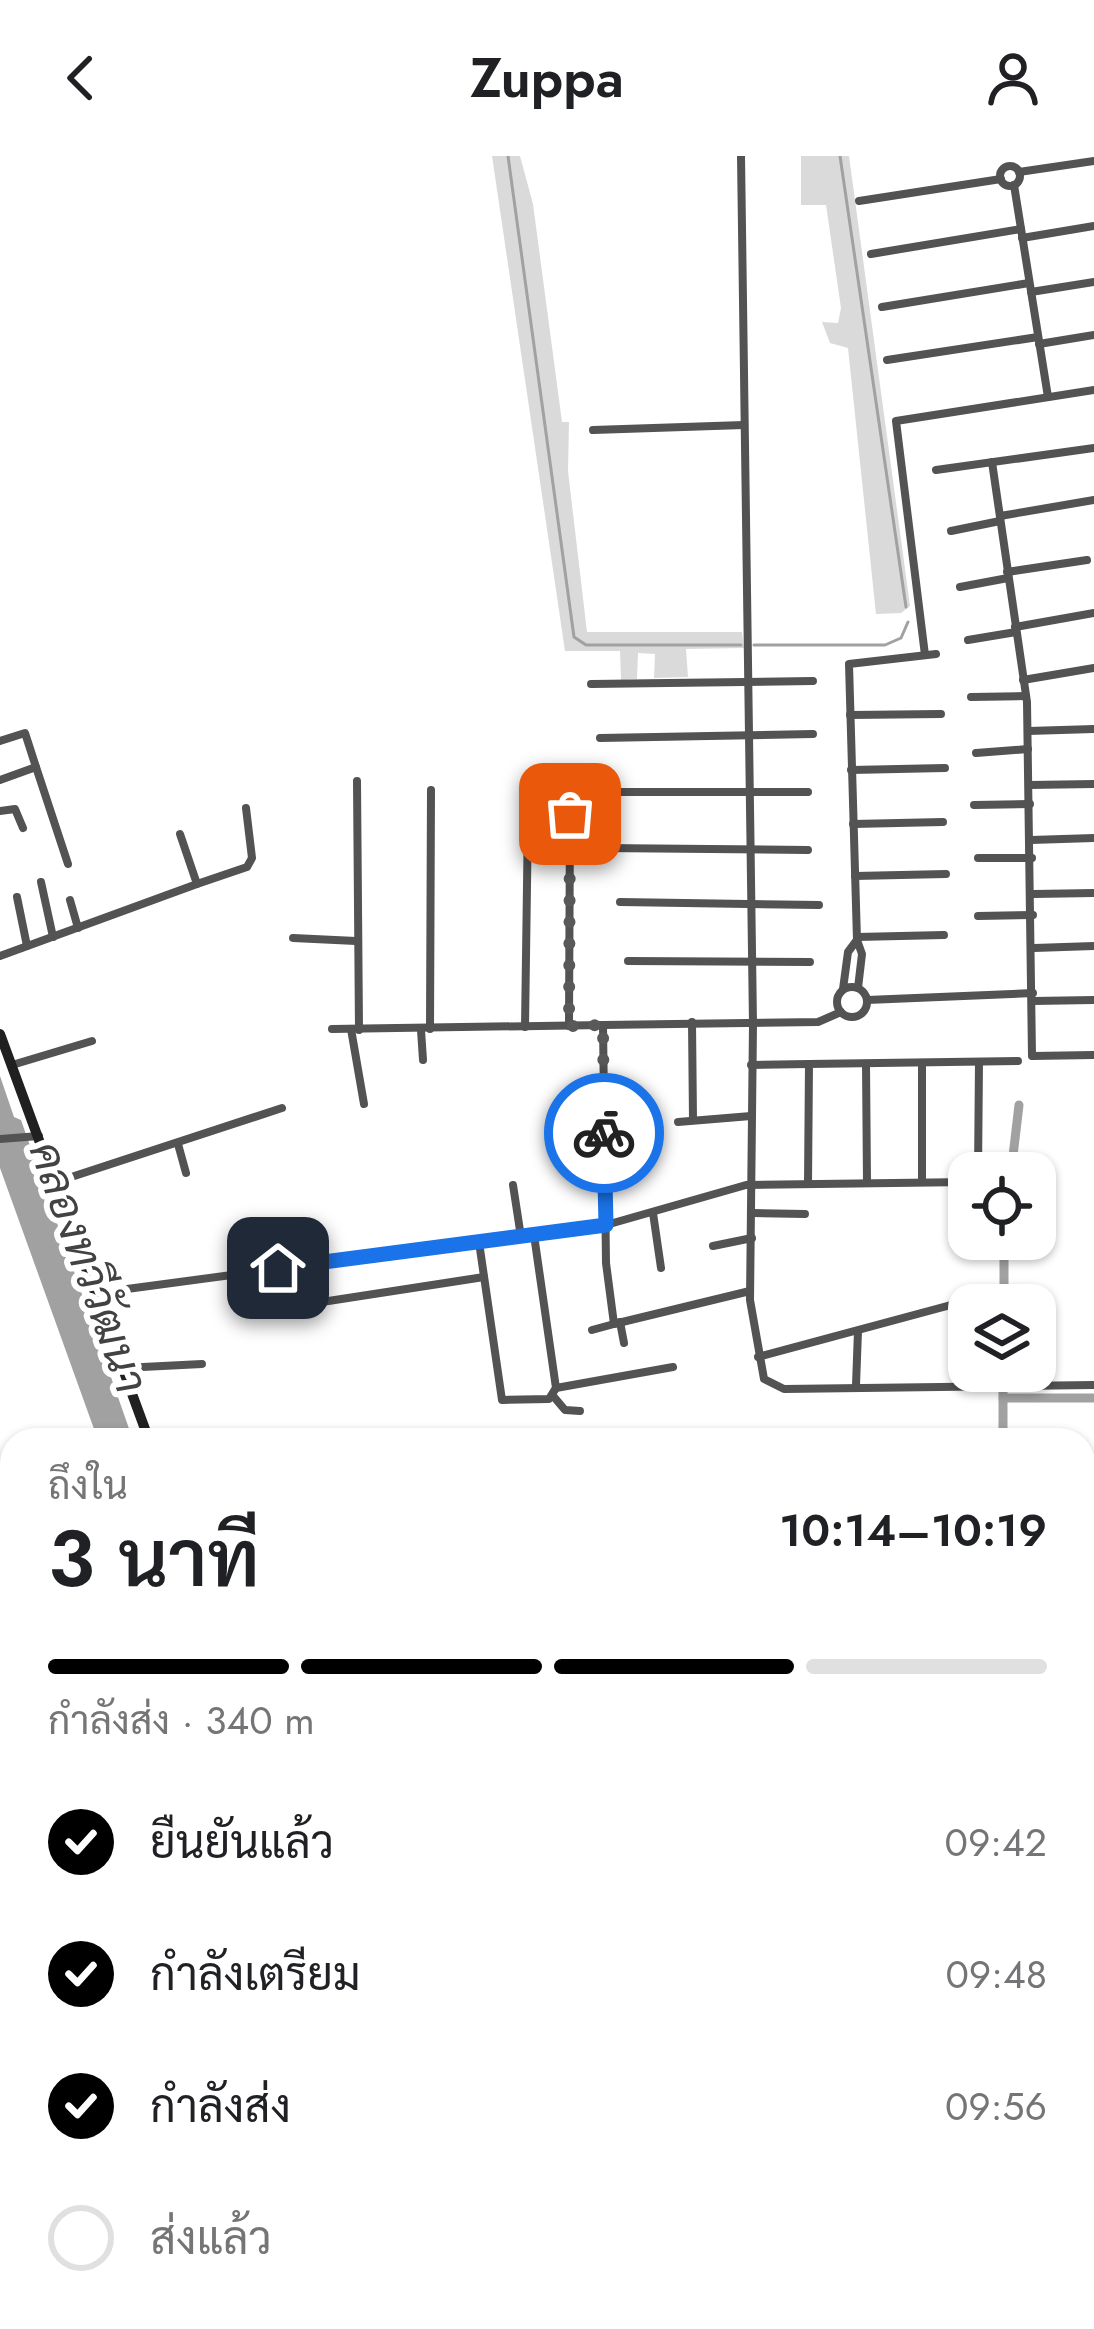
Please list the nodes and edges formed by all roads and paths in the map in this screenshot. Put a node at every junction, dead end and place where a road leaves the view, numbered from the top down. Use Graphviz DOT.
graph roads {
  1 [pos="741,156"];
  2 [pos="1094,161"];
  3 [pos="1013,165"];
  4 [pos="1001,178"];
  5 [pos="1014,185"];
  6 [pos="859,201"];
  7 [pos="1094,226"];
  8 [pos="1022,233"];
  9 [pos="871,254"];
  10 [pos="1094,282"];
  11 [pos="1030,288"];
  12 [pos="882,308"];
  13 [pos="1094,335"];
  14 [pos="1039,341"];
  15 [pos="886,360"];
  16 [pos="1094,390"];
  17 [pos="1048,397"];
  18 [pos="744,424"];
  19 [pos="593,430"];
  20 [pos="1094,448"];
  21 [pos="992,462"];
  22 [pos="936,470"];
  23 [pos="1094,500"];
  24 [pos="1000,519"];
  25 [pos="951,531"];
  26 [pos="1087,560"];
  27 [pos="1008,575"];
  28 [pos="960,586"];
  29 [pos="1094,613"];
  30 [pos="1015,629"];
  31 [pos="968,640"];
  32 [pos="1094,668"];
  33 [pos="1023,680"];
  34 [pos="748,681"];
  35 [pos="813,681"];
  36 [pos="591,684"];
  37 [pos="1025,696"];
  38 [pos="971,697"];
  39 [pos="941,714"];
  40 [pos="850,715"];
  41 [pos="1094,729"];
  42 [pos="1028,731"];
  43 [pos="813,734"];
  44 [pos="748,736"];
  45 [pos="600,738"];
  46 [pos="0,741"];
  47 [pos="1028,749"];
  48 [pos="976,753"];
  49 [pos="37,767"];
  50 [pos="945,768"];
  51 [pos="851,770"];
  52 [pos="0,780"];
  53 [pos="357,782"];
  54 [pos="1094,784"];
  55 [pos="1029,785"];
  56 [pos="431,790"];
  57 [pos="610,792"];
  58 [pos="748,792"];
  59 [pos="808,792"];
  60 [pos="1030,804"];
  61 [pos="974,805"];
  62 [pos="246,808"];
  63 [pos="0,811"];
  64 [pos="570,814"];
  65 [pos="528,815"];
  66 [pos="943,822"];
  67 [pos="853,824"];
  68 [pos="22,828"];
  69 [pos="180,834"];
  70 [pos="1094,838"];
  71 [pos="1031,840"];
  72 [pos="601,848"];
  73 [pos="748,849"];
  74 [pos="808,850"];
  75 [pos="978,858"];
  76 [pos="1032,858"];
  77 [pos="68,864"];
  78 [pos="946,874"];
  79 [pos="855,876"];
  80 [pos="41,882"];
  81 [pos="196,884"];
  82 [pos="1094,892"];
  83 [pos="1033,894"];
  84 [pos="17,896"];
  85 [pos="70,900"];
  86 [pos="620,902"];
  87 [pos="749,904"];
  88 [pos="819,905"];
  89 [pos="1033,914"];
  90 [pos="978,916"];
  91 [pos="78,928"];
  92 [pos="944,935"];
  93 [pos="53,937"];
  94 [pos="293,938"];
  95 [pos="857,938"];
  96 [pos="356,941"];
  97 [pos="26,946"];
  98 [pos="1094,946"];
  99 [pos="1034,948"];
  100 [pos="0,956"];
  101 [pos="628,961"];
  102 [pos="810,962"];
  103 [pos="749,963"];
  104 [pos="858,988"];
  105 [pos="843,989"];
  106 [pos="1033,997"];
  107 [pos="867,1000"];
  108 [pos="1094,1000"];
  109 [pos="841,1012"];
  110 [pos="692,1022"];
  111 [pos="753,1024"];
  112 [pos="603,1025"];
  113 [pos="569,1026"];
  114 [pos="525,1027"];
  115 [pos="332,1029"];
  116 [pos="355,1029"];
  117 [pos="426,1029"];
  118 [pos="0,1034"];
  119 [pos="92,1041"];
  120 [pos="1094,1055"];
  121 [pos="423,1060"];
  122 [pos="1018,1061"];
  123 [pos="922,1062"];
  124 [pos="979,1062"];
  125 [pos="809,1064"];
  126 [pos="866,1064"];
  127 [pos="12,1065"];
  128 [pos="750,1065"];
  129 [pos="364,1104"];
  130 [pos="282,1108"];
  131 [pos="751,1116"];
  132 [pos="693,1120"];
  133 [pos="678,1122"];
  134 [pos="32,1137"];
  135 [pos="0,1139"];
  136 [pos="178,1144"];
  137 [pos="978,1152"];
  138 [pos="186,1173"];
  139 [pos="922,1181"];
  140 [pos="56,1182"];
  141 [pos="948,1182"];
  142 [pos="808,1183"];
  143 [pos="867,1183"];
  144 [pos="513,1185"];
  145 [pos="752,1185"];
  146 [pos="653,1213"];
  147 [pos="752,1213"];
  148 [pos="805,1214"];
  149 [pos="606,1225"];
  150 [pos="534,1235"];
  151 [pos="521,1237"];
  152 [pos="752,1238"];
  153 [pos="479,1242"];
  154 [pos="713,1246"];
  155 [pos="301,1265"];
  156 [pos="662,1268"];
  157 [pos="484,1277"];
  158 [pos="750,1291"];
  159 [pos="97,1293"];
  160 [pos="948,1306"];
  161 [pos="617,1323"];
  162 [pos="592,1330"];
  163 [pos="858,1331"];
  164 [pos="624,1343"];
  165 [pos="758,1357"];
  166 [pos="202,1364"];
  167 [pos="673,1366"];
  168 [pos="123,1368"];
  169 [pos="1094,1384"];
  170 [pos="856,1385"];
  171 [pos="555,1392"];
  172 [pos="580,1411"];
  173 [pos="144,1428"];
  1 -- 18 [label="street"];
  2 -- 3 [label="street"];
  3 -- 4 [label="street"];
  3 -- 5 [label="street"];
  4 -- 5 [label="street"];
  4 -- 6 [label="street"];
  5 -- 8 [label="street"];
  7 -- 8 [label="street"];
  8 -- 9 [label="street"];
  8 -- 11 [label="street"];
  10 -- 11 [label="street"];
  11 -- 12 [label="street"];
  11 -- 14 [label="street"];
  13 -- 14 [label="street"];
  14 -- 15 [label="street"];
  14 -- 17 [label="street"];
  16 -- 17 [label="street"];
  17 -- 40 [label="street"];
  18 -- 19 [label="street"];
  18 -- 34 [label="street"];
  20 -- 21 [label="street"];
  21 -- 22 [label="street"];
  21 -- 24 [label="street"];
  23 -- 24 [label="street"];
  24 -- 25 [label="street"];
  24 -- 27 [label="street"];
  26 -- 27 [label="street"];
  27 -- 28 [label="street"];
  27 -- 30 [label="street"];
  29 -- 30 [label="street"];
  30 -- 31 [label="street"];
  30 -- 33 [label="street"];
  32 -- 33 [label="street"];
  33 -- 37 [label="street"];
  34 -- 35 [label="street"];
  34 -- 36 [label="street"];
  34 -- 44 [label="street"];
  37 -- 38 [label="street"];
  37 -- 42 [label="street"];
  39 -- 40 [label="street"];
  40 -- 51 [label="street"];
  41 -- 42 [label="street"];
  42 -- 47 [label="street"];
  43 -- 44 [label="street"];
  44 -- 45 [label="street"];
  44 -- 58 [label="street"];
  46 -- 49 [label="street"];
  47 -- 48 [label="street"];
  47 -- 55 [label="street"];
  49 -- 52 [label="street"];
  49 -- 77 [label="street"];
  50 -- 51 [label="street"];
  51 -- 67 [label="street"];
  53 -- 96 [label="street"];
  54 -- 55 [label="street"];
  55 -- 60 [label="street"];
  56 -- 117 [label="street"];
  57 -- 58 [label="street"];
  58 -- 59 [label="street"];
  58 -- 73 [label="street"];
  60 -- 61 [label="street"];
  60 -- 71 [label="street"];
  62 -- 81 [label="street"];
  63 -- 68 [label="street"];
  64 -- 113 [label="street"];
  65 -- 114 [label="street"];
  66 -- 67 [label="street"];
  67 -- 79 [label="street"];
  69 -- 81 [label="street"];
  70 -- 71 [label="street"];
  71 -- 76 [label="street"];
  72 -- 73 [label="street"];
  73 -- 74 [label="street"];
  73 -- 87 [label="street"];
  75 -- 76 [label="street"];
  76 -- 83 [label="street"];
  78 -- 79 [label="street"];
  79 -- 95 [label="street"];
  80 -- 93 [label="street"];
  81 -- 91 [label="street"];
  82 -- 83 [label="street"];
  83 -- 89 [label="street"];
  84 -- 97 [label="street"];
  85 -- 91 [label="street"];
  86 -- 87 [label="street"];
  87 -- 88 [label="street"];
  87 -- 103 [label="street"];
  89 -- 90 [label="street"];
  89 -- 99 [label="street"];
  91 -- 93 [label="street"];
  92 -- 95 [label="street"];
  93 -- 97 [label="street"];
  94 -- 96 [label="street"];
  95 -- 104 [label="street"];
  95 -- 105 [label="street"];
  96 -- 116 [label="street"];
  97 -- 100 [label="street"];
  98 -- 99 [label="street"];
  99 -- 106 [label="street"];
  101 -- 103 [label="street"];
  102 -- 103 [label="street"];
  103 -- 111 [label="street"];
  104 -- 105 [label="street"];
  104 -- 107 [label="street"];
  105 -- 109 [label="street"];
  106 -- 107 [label="street"];
  106 -- 108 [label="street"];
  106 -- 120 [label="street"];
  107 -- 109 [label="street"];
  109 -- 111 [label="street"];
  110 -- 111 [label="street"];
  110 -- 112 [label="street"];
  110 -- 132 [label="street"];
  111 -- 128 [label="street"];
  112 -- 113 [label="street"];
  112 -- 149 [label="street"];
  113 -- 114 [label="street"];
  114 -- 117 [label="street"];
  115 -- 116 [label="street"];
  116 -- 117 [label="street"];
  116 -- 129 [label="street"];
  117 -- 121 [label="street"];
  118 -- 127 [label="main road"];
  119 -- 127 [label="street"];
  122 -- 124 [label="street"];
  123 -- 124 [label="street"];
  123 -- 126 [label="street"];
  123 -- 139 [label="street"];
  124 -- 137 [label="street"];
  125 -- 126 [label="street"];
  125 -- 128 [label="street"];
  125 -- 142 [label="street"];
  126 -- 143 [label="street"];
  127 -- 134 [label="main road"];
  128 -- 131 [label="street"];
  130 -- 136 [label="street"];
  131 -- 132 [label="street"];
  131 -- 145 [label="street"];
  132 -- 133 [label="street"];
  134 -- 135 [label="street"];
  134 -- 140 [label="main road"];
  136 -- 138 [label="street"];
  136 -- 140 [label="street"];
  139 -- 141 [label="street"];
  139 -- 143 [label="street"];
  140 -- 159 [label="main road"];
  142 -- 143 [label="street"];
  142 -- 145 [label="street"];
  144 -- 151 [label="street"];
  145 -- 146 [label="street"];
  145 -- 147 [label="street"];
  146 -- 149 [label="street"];
  146 -- 156 [label="street"];
  147 -- 148 [label="street"];
  147 -- 152 [label="street"];
  149 -- 150 [label="street"];
  149 -- 161 [label="street"];
  150 -- 151 [label="street"];
  150 -- 171 [label="street"];
  151 -- 153 [label="street"];
  152 -- 154 [label="street"];
  152 -- 158 [label="street"];
  153 -- 155 [label="street"];
  153 -- 157 [label="street"];
  155 -- 157 [label="street"];
  155 -- 159 [label="street"];
  157 -- 171 [label="street"];
  158 -- 161 [label="street"];
  158 -- 165 [label="street"];
  159 -- 168 [label="main road"];
  160 -- 163 [label="street"];
  161 -- 162 [label="street"];
  161 -- 164 [label="street"];
  163 -- 165 [label="street"];
  163 -- 170 [label="street"];
  165 -- 170 [label="street"];
  166 -- 168 [label="street"];
  167 -- 171 [label="street"];
  168 -- 173 [label="main road"];
  169 -- 170 [label="street"];
  171 -- 172 [label="street"];
}
